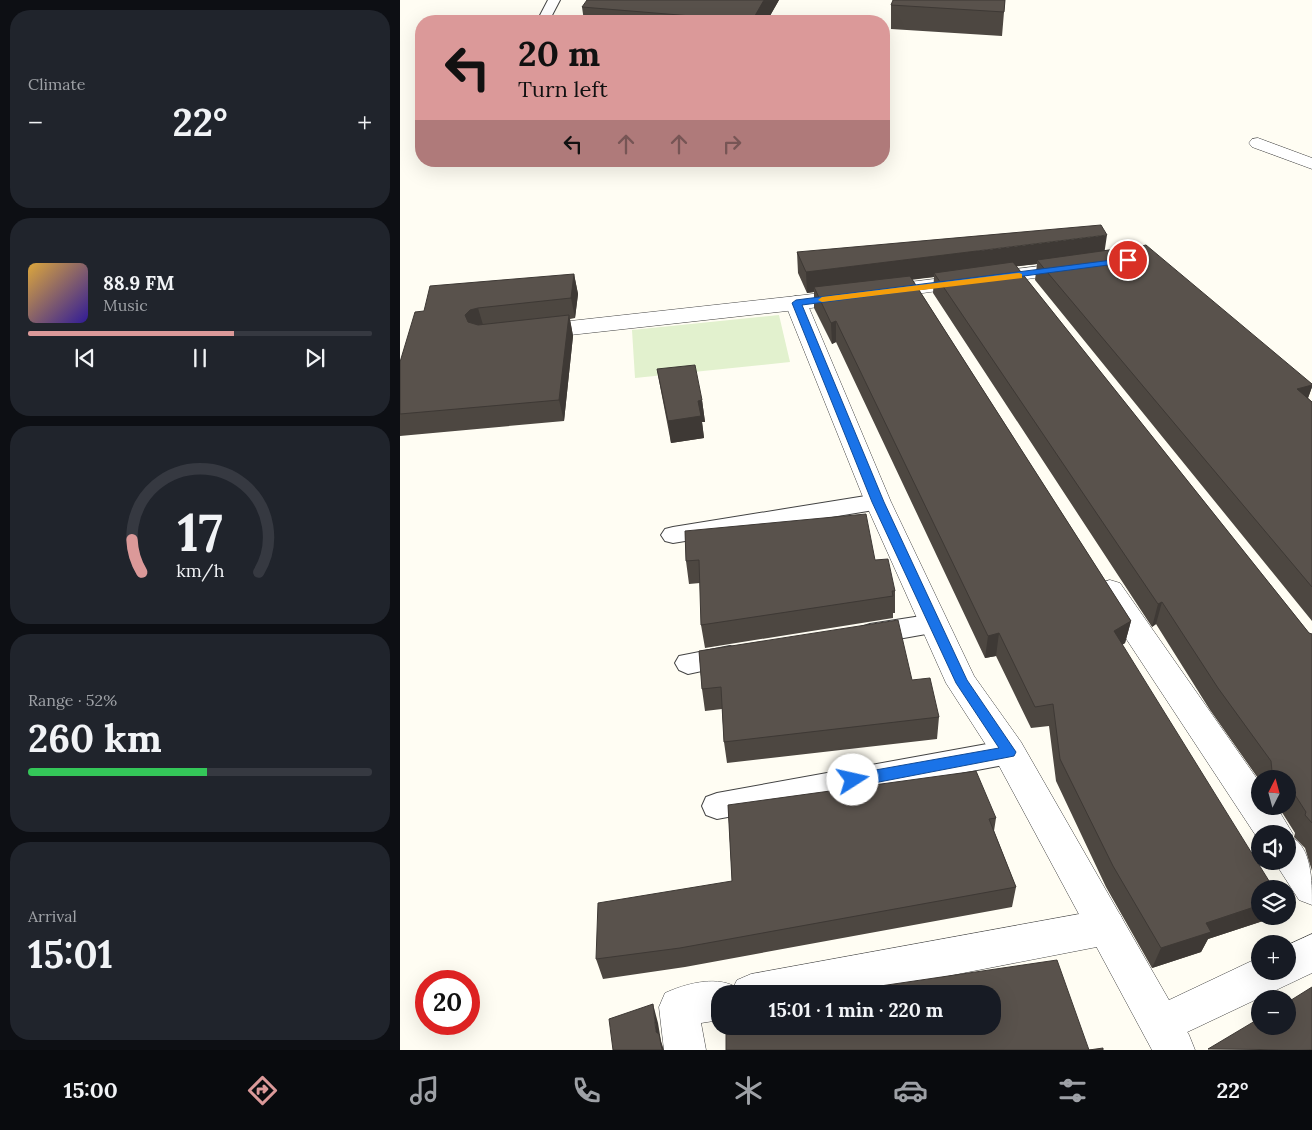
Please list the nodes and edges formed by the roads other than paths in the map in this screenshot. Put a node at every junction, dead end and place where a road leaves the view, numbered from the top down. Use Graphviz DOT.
graph roads {
  1 [pos="554,0"];
  2 [pos="546,15"];
  3 [pos="1258,143"];
  4 [pos="1312,164"];
  5 [pos="1091,266"];
  6 [pos="1018,276"];
  7 [pos="917,288"];
  8 [pos="1036,298"];
  9 [pos="796,303"];
  10 [pos="932,313"];
  11 [pos="512,334"];
  12 [pos="878,502"];
  13 [pos="673,535"];
  14 [pos="1097,570"];
  15 [pos="934,624"];
  16 [pos="846,638"];
  17 [pos="757,652"];
  18 [pos="688,663"];
  19 [pos="1009,752"];
  20 [pos="716,806"];
  21 [pos="1269,825"];
  22 [pos="1296,864"];
  23 [pos="1312,888"];
  24 [pos="1107,927"];
  25 [pos="1312,953"];
  26 [pos="1296,961"];
  27 [pos="1260,980"];
  28 [pos="799,985"];
  29 [pos="711,1002"];
  30 [pos="1168,1037"];
  31 [pos="685,1050"];
  1 -- 2 [label="lane"];
  3 -- 4 [label="street"];
  5 -- 6 [label="street"];
  6 -- 7 [label="street"];
  6 -- 8 [label="street"];
  7 -- 9 [label="street"];
  7 -- 10 [label="street"];
  9 -- 11 [label="street"];
  9 -- 12 [label="street"];
  12 -- 13 [label="lane"];
  12 -- 15 [label="street"];
  14 -- 21 [label="street"];
  15 -- 16 [label="lane"];
  15 -- 19 [label="street"];
  17 -- 18 [label="lane"];
  19 -- 20 [label="lane"];
  19 -- 24 [label="street"];
  22 -- 23 [label="street"];
  24 -- 28 [label="street"];
  24 -- 30 [label="street"];
  25 -- 26 [label="street"];
  27 -- 30 [label="street"];
  29 -- 31 [label="street"];
}
